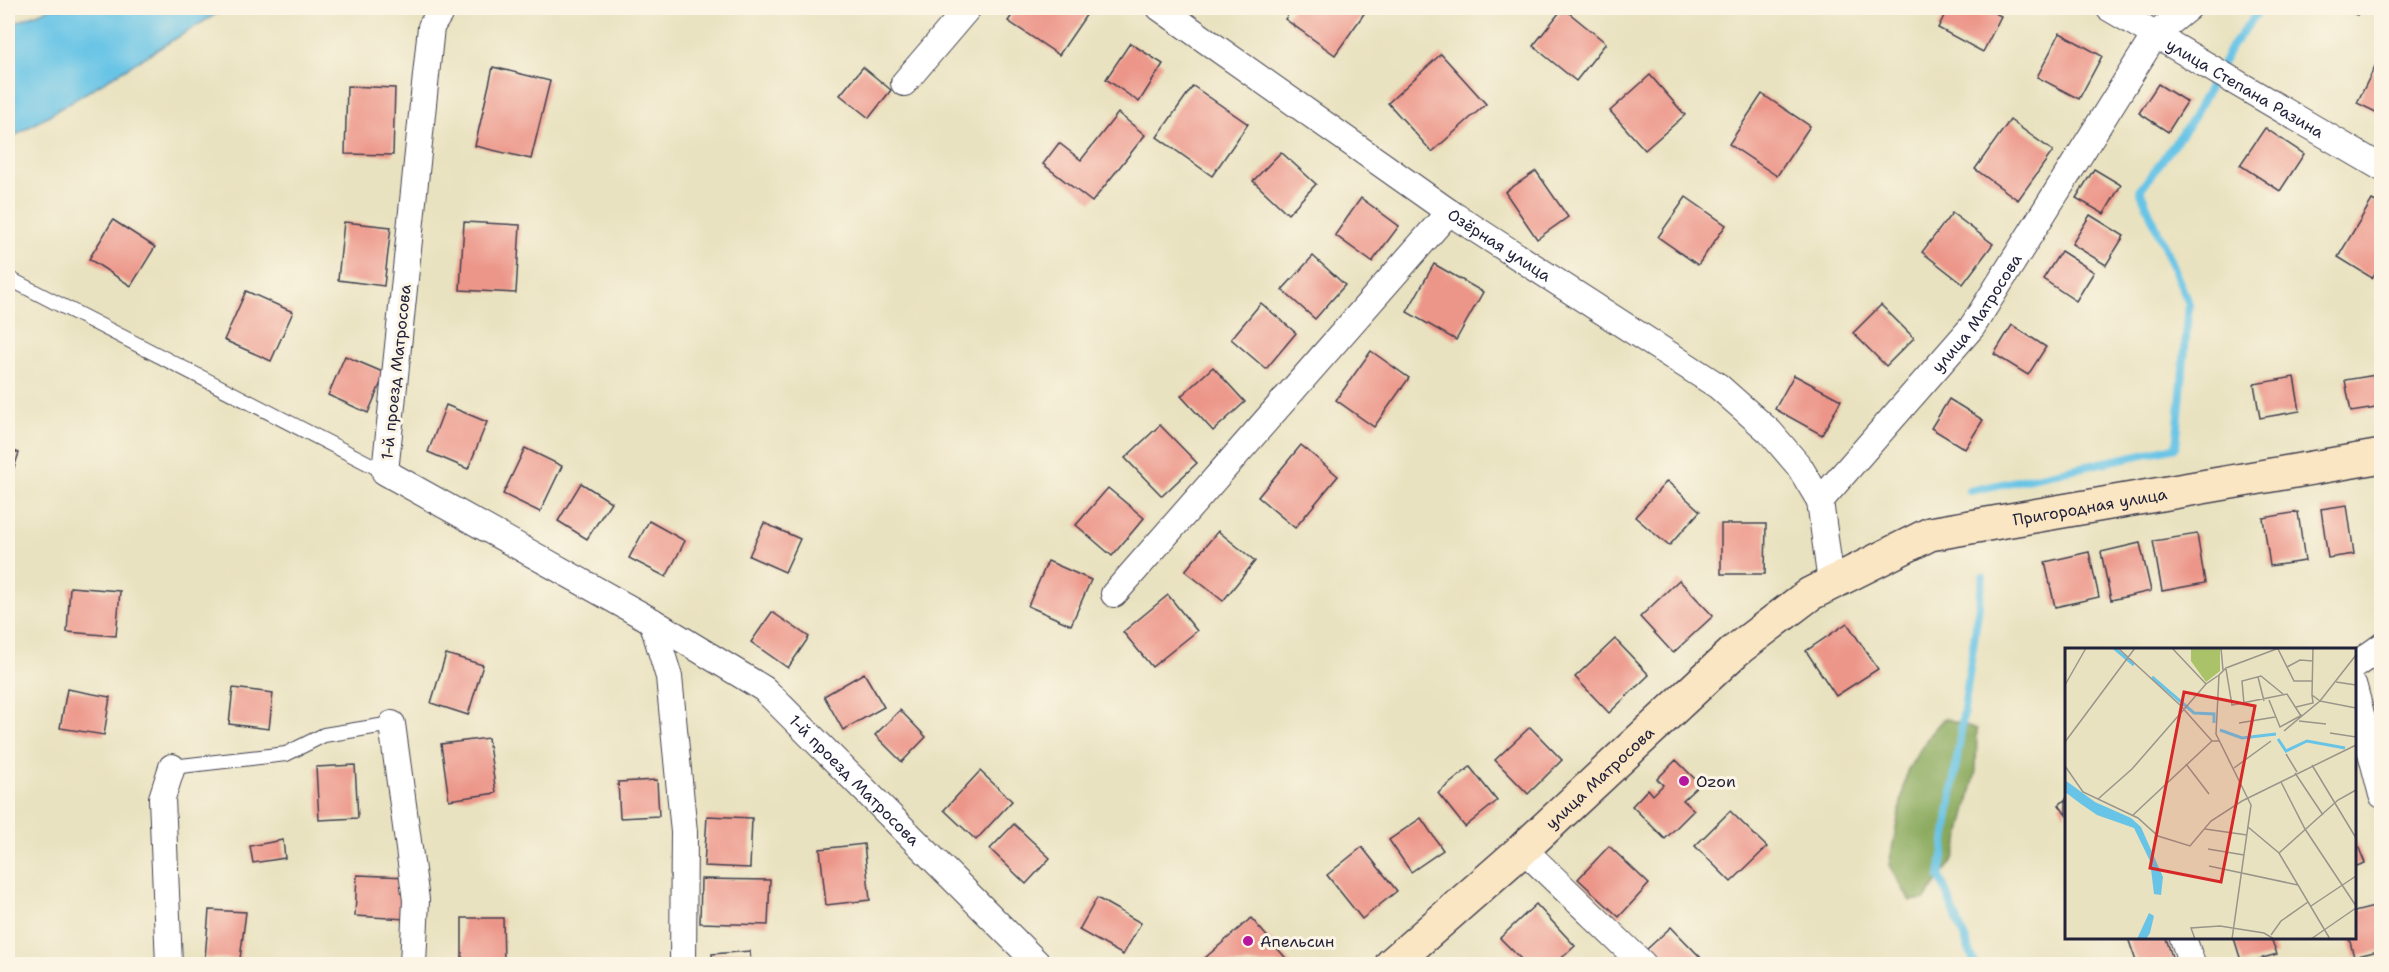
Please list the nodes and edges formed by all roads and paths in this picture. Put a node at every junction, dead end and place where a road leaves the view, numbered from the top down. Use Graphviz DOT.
graph roads {
  1 [pos="443,8"];
  2 [pos="968,8"];
  3 [pos="1160,8"];
  4 [pos="2109,8"];
  5 [pos="2188,8"];
  6 [pos="2155,35"];
  7 [pos="904,83"];
  8 [pos="2382,168"];
  9 [pos="1449,212"];
  10 [pos="8,278"];
  11 [pos="2382,456"];
  12 [pos="385,472"];
  13 [pos="1820,501"];
  14 [pos="1820,589"];
  15 [pos="1114,594"];
  16 [pos="652,621"];
  17 [pos="2382,646"];
  18 [pos="2356,665"];
  19 [pos="2356,691"];
  20 [pos="392,724"];
  21 [pos="172,767"];
  22 [pos="2382,795"];
  23 [pos="1523,849"];
  24 [pos="2183,939"];
  25 [pos="169,964"];
  26 [pos="414,964"];
  27 [pos="683,964"];
  28 [pos="1038,964"];
  29 [pos="1392,964"];
  30 [pos="1643,964"];
  31 [pos="2192,964"];
  1 -- 12 [label="street, 1-й проезд Матросова"];
  2 -- 7 [label="street"];
  3 -- 9 [label="street, Озёрная улица"];
  4 -- 6 [label="street, улица Степана Разина"];
  5 -- 6 [label="street, улица Матросова"];
  6 -- 8 [label="street, улица Степана Разина"];
  6 -- 13 [label="street, улица Матросова"];
  9 -- 13 [label="street, Озёрная улица"];
  9 -- 15 [label="street"];
  10 -- 12 [label="lane"];
  11 -- 14 [label="main road, Пригородная улица"];
  12 -- 16 [label="street, 1-й проезд Матросова"];
  13 -- 14 [label="street"];
  14 -- 23 [label="main road, улица Матросова"];
  16 -- 27 [label="street"];
  16 -- 28 [label="street, 1-й проезд Матросова"];
  17 -- 18 [label="street"];
  19 -- 22 [label="street"];
  20 -- 21 [label="lane"];
  20 -- 26 [label="street"];
  21 -- 25 [label="street"];
  23 -- 29 [label="main road, улица Матросова"];
  23 -- 30 [label="street"];
  24 -- 31 [label="street"];
}
